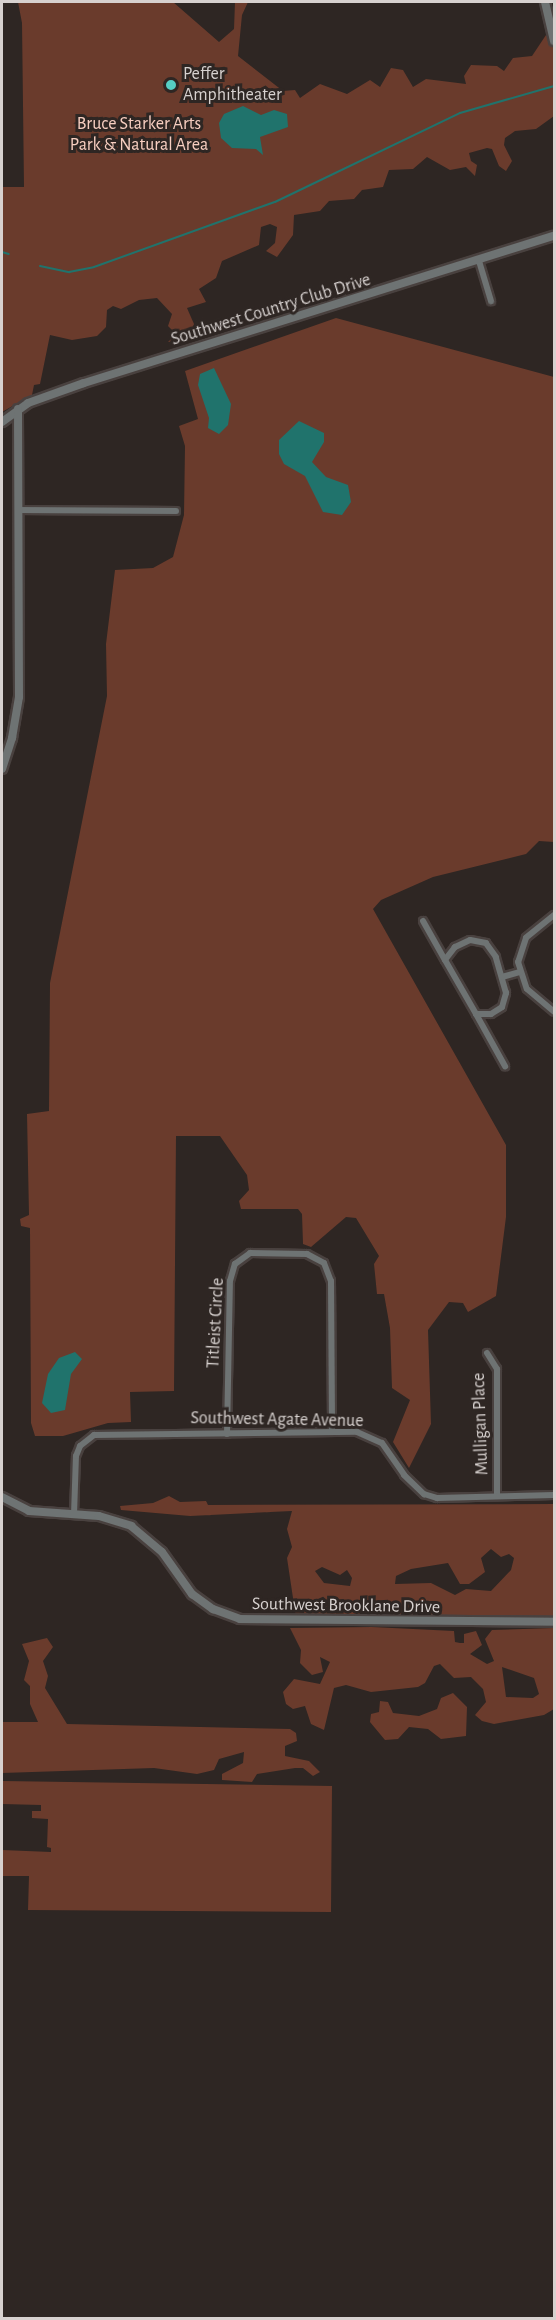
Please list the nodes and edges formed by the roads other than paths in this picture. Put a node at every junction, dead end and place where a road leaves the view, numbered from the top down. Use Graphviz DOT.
graph roads {
  1 [pos="546,2"];
  2 [pos="555,41"];
  3 [pos="555,236"];
  4 [pos="479,261"];
  5 [pos="491,301"];
  6 [pos="18,409"];
  7 [pos="2,422"];
  8 [pos="18,510"];
  9 [pos="176,511"];
  10 [pos="2,769"];
  11 [pos="555,915"];
  12 [pos="423,921"];
  13 [pos="445,960"];
  14 [pos="520,972"];
  15 [pos="502,977"];
  16 [pos="555,1012"];
  17 [pos="476,1014"];
  18 [pos="505,1066"];
  19 [pos="487,1353"];
  20 [pos="332,1432"];
  21 [pos="227,1434"];
  22 [pos="555,1495"];
  23 [pos="497,1496"];
  24 [pos="2,1497"];
  25 [pos="74,1515"];
  26 [pos="555,1622"];
  1 -- 2 [label="street"];
  3 -- 4 [label="street, Southwest Country Club Drive"];
  4 -- 5 [label="street"];
  4 -- 6 [label="street, Southwest Country Club Drive"];
  6 -- 7 [label="street, Southwest Country Club Drive"];
  6 -- 8 [label="street"];
  8 -- 9 [label="street"];
  8 -- 10 [label="street"];
  11 -- 14 [label="street"];
  12 -- 13 [label="street"];
  13 -- 15 [label="street"];
  13 -- 17 [label="street"];
  14 -- 15 [label="street"];
  14 -- 16 [label="street"];
  15 -- 17 [label="street"];
  17 -- 18 [label="street"];
  19 -- 23 [label="street, Mulligan Place"];
  20 -- 21 [label="street, Southwest Agate Avenue"];
  20 -- 21 [label="street, Titleist Circle"];
  20 -- 23 [label="street, Southwest Agate Avenue"];
  21 -- 25 [label="street, Southwest Agate Avenue"];
  22 -- 23 [label="street, Southwest Agate Avenue"];
  24 -- 25 [label="street, Southwest Brooklane Drive"];
  25 -- 26 [label="street, Southwest Brooklane Drive"];
}
